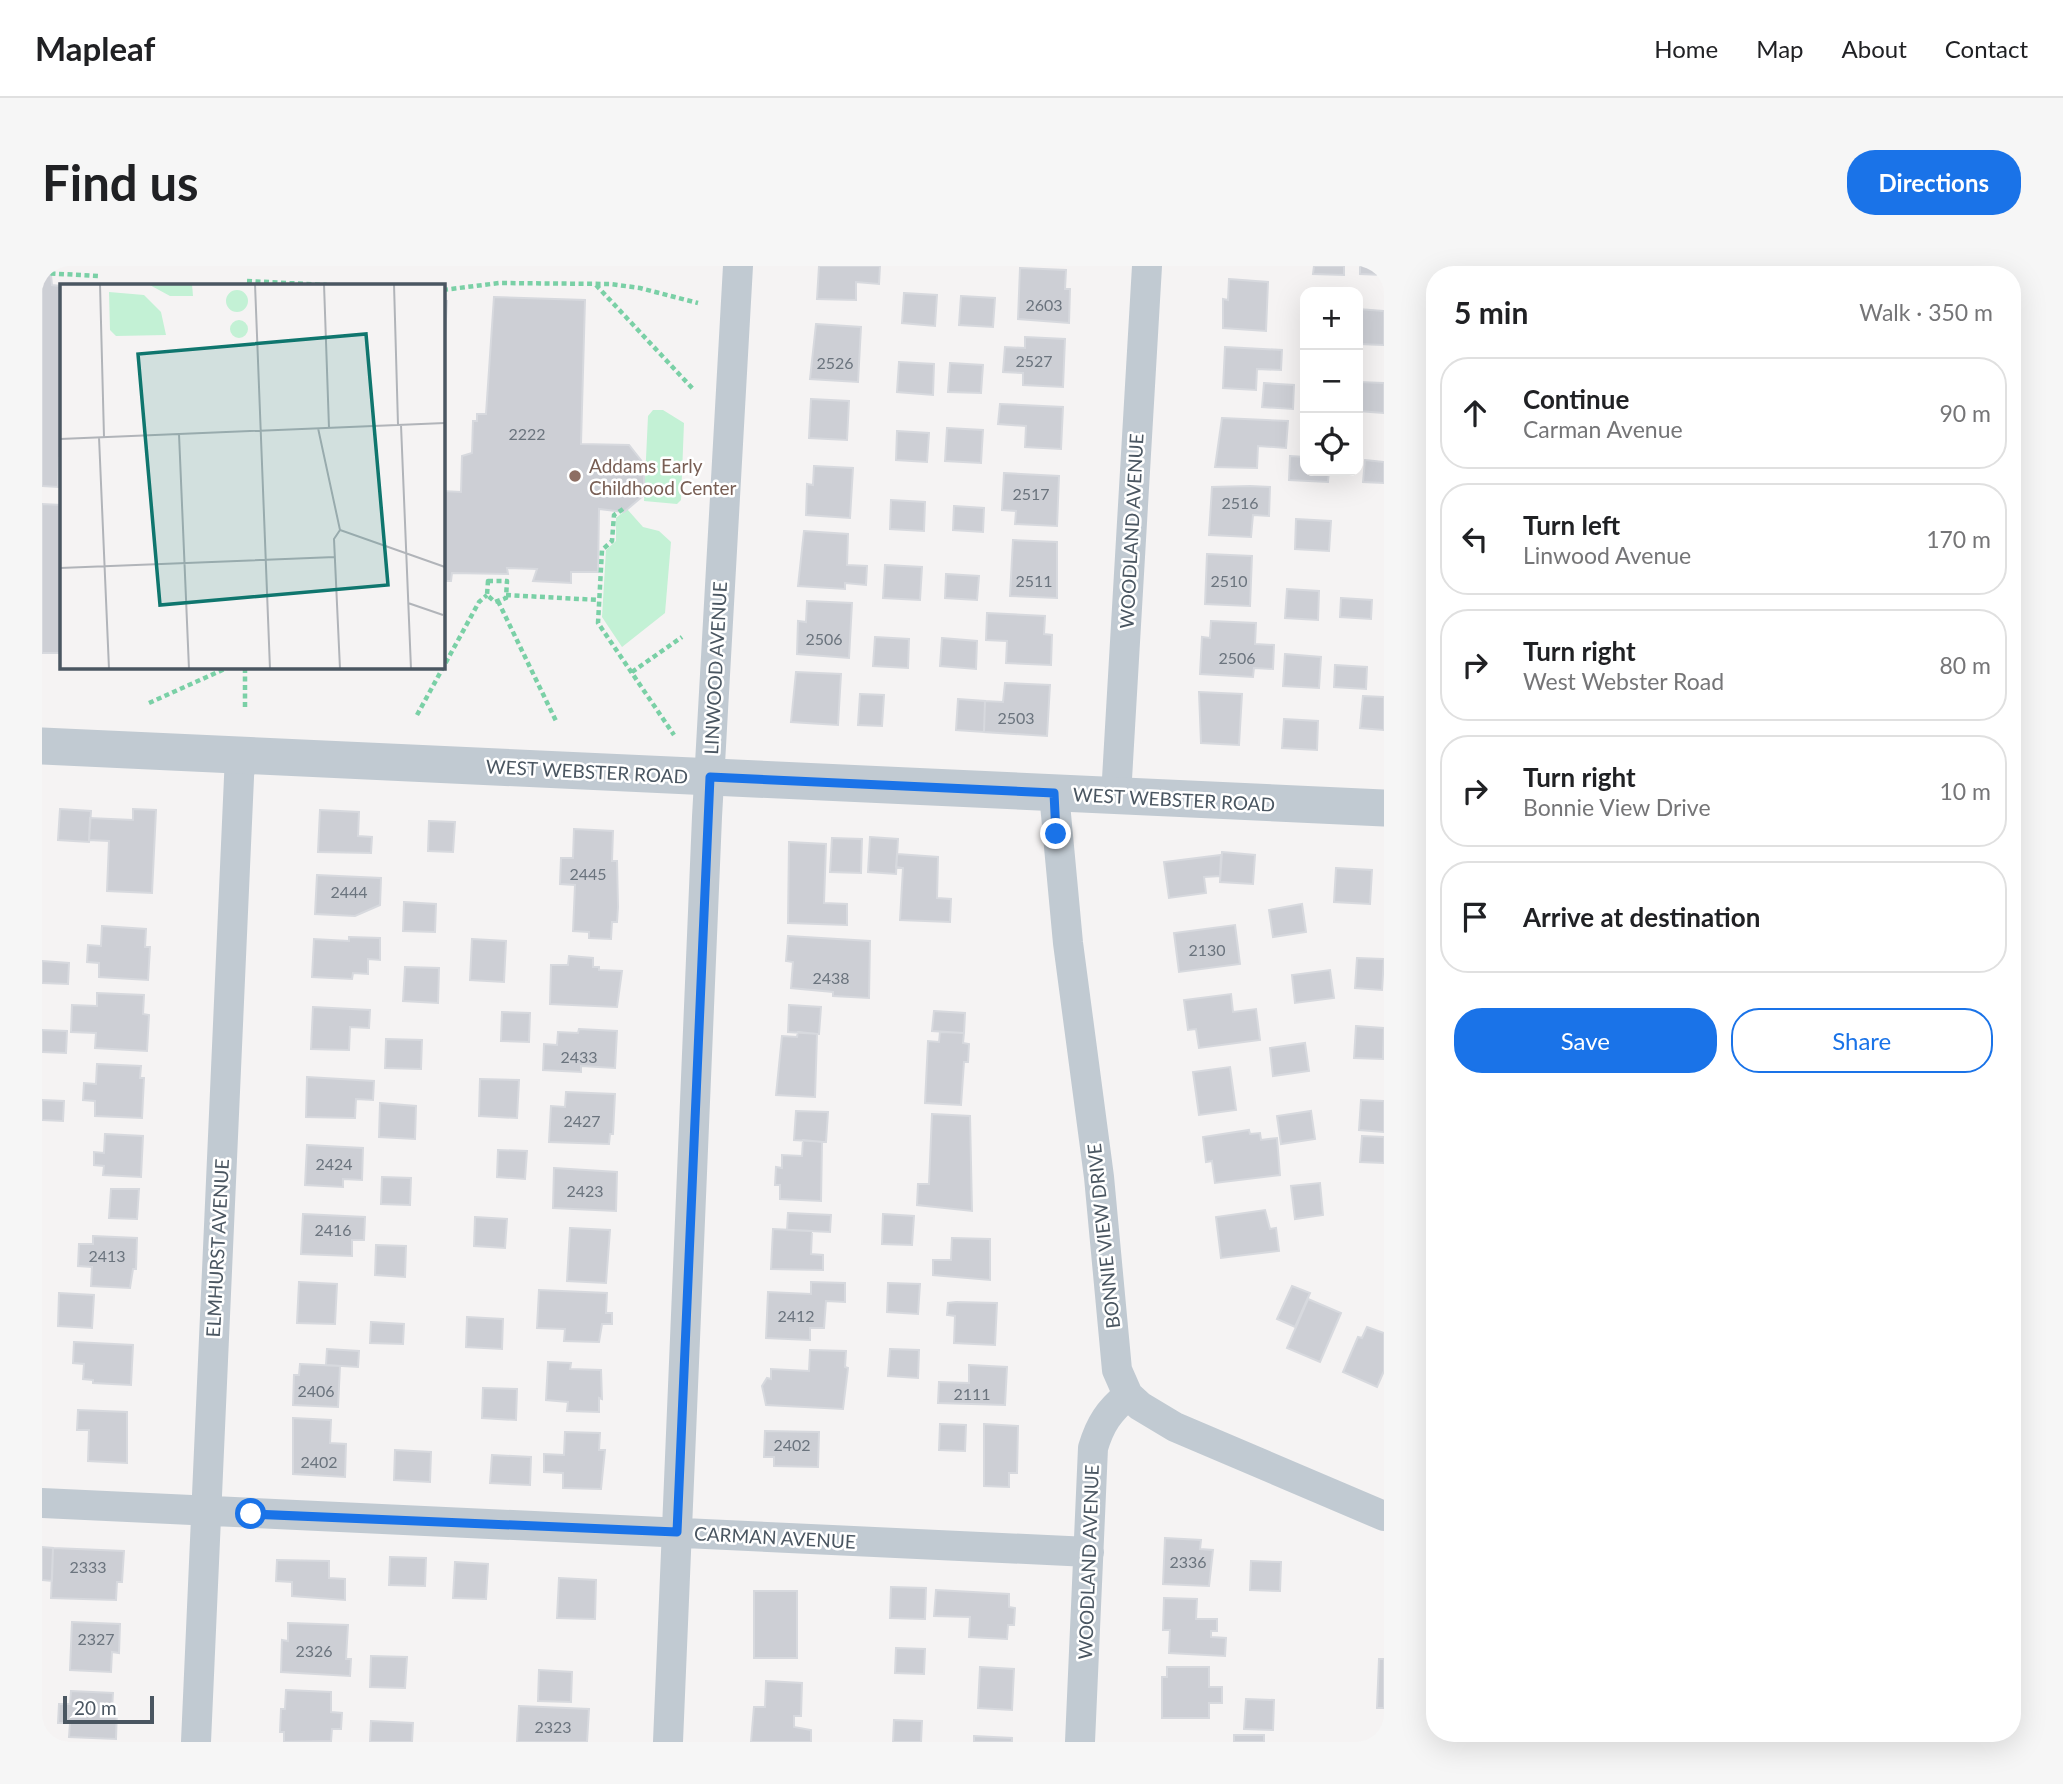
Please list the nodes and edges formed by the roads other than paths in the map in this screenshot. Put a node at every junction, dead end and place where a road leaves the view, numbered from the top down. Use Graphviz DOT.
graph roads {
  1 [pos="738,266"];
  2 [pos="1147,266"];
  3 [pos="42,746"];
  4 [pos="240,755"];
  5 [pos="710,777"];
  6 [pos="1054,793"];
  7 [pos="1116,796"];
  8 [pos="1384,808"];
  9 [pos="1128,1395"];
  10 [pos="42,1503"];
  11 [pos="206,1511"];
  12 [pos="1384,1516"];
  13 [pos="677,1532"];
  14 [pos="1088,1552"];
  15 [pos="196,1742"];
  16 [pos="668,1742"];
  17 [pos="1080,1742"];
  1 -- 5 [label="street, LINWOOD AVENUE"];
  2 -- 7 [label="street, WOODLAND AVENUE"];
  3 -- 4 [label="street, WEST WEBSTER ROAD"];
  4 -- 5 [label="street, WEST WEBSTER ROAD"];
  4 -- 11 [label="street, ELMHURST AVENUE"];
  5 -- 6 [label="street, WEST WEBSTER ROAD"];
  5 -- 13 [label="street, LINWOOD AVENUE"];
  6 -- 7 [label="street, WEST WEBSTER ROAD"];
  6 -- 9 [label="street, BONNIE VIEW DRIVE"];
  7 -- 8 [label="street, WEST WEBSTER ROAD"];
  9 -- 12 [label="street"];
  9 -- 14 [label="street, WOODLAND AVENUE"];
  10 -- 11 [label="street, CARMAN AVENUE"];
  11 -- 13 [label="street, CARMAN AVENUE"];
  11 -- 15 [label="street, ELMHURST AVENUE"];
  13 -- 14 [label="street, CARMAN AVENUE"];
  13 -- 16 [label="street, LINWOOD AVENUE"];
  14 -- 17 [label="street, WOODLAND AVENUE"];
}
